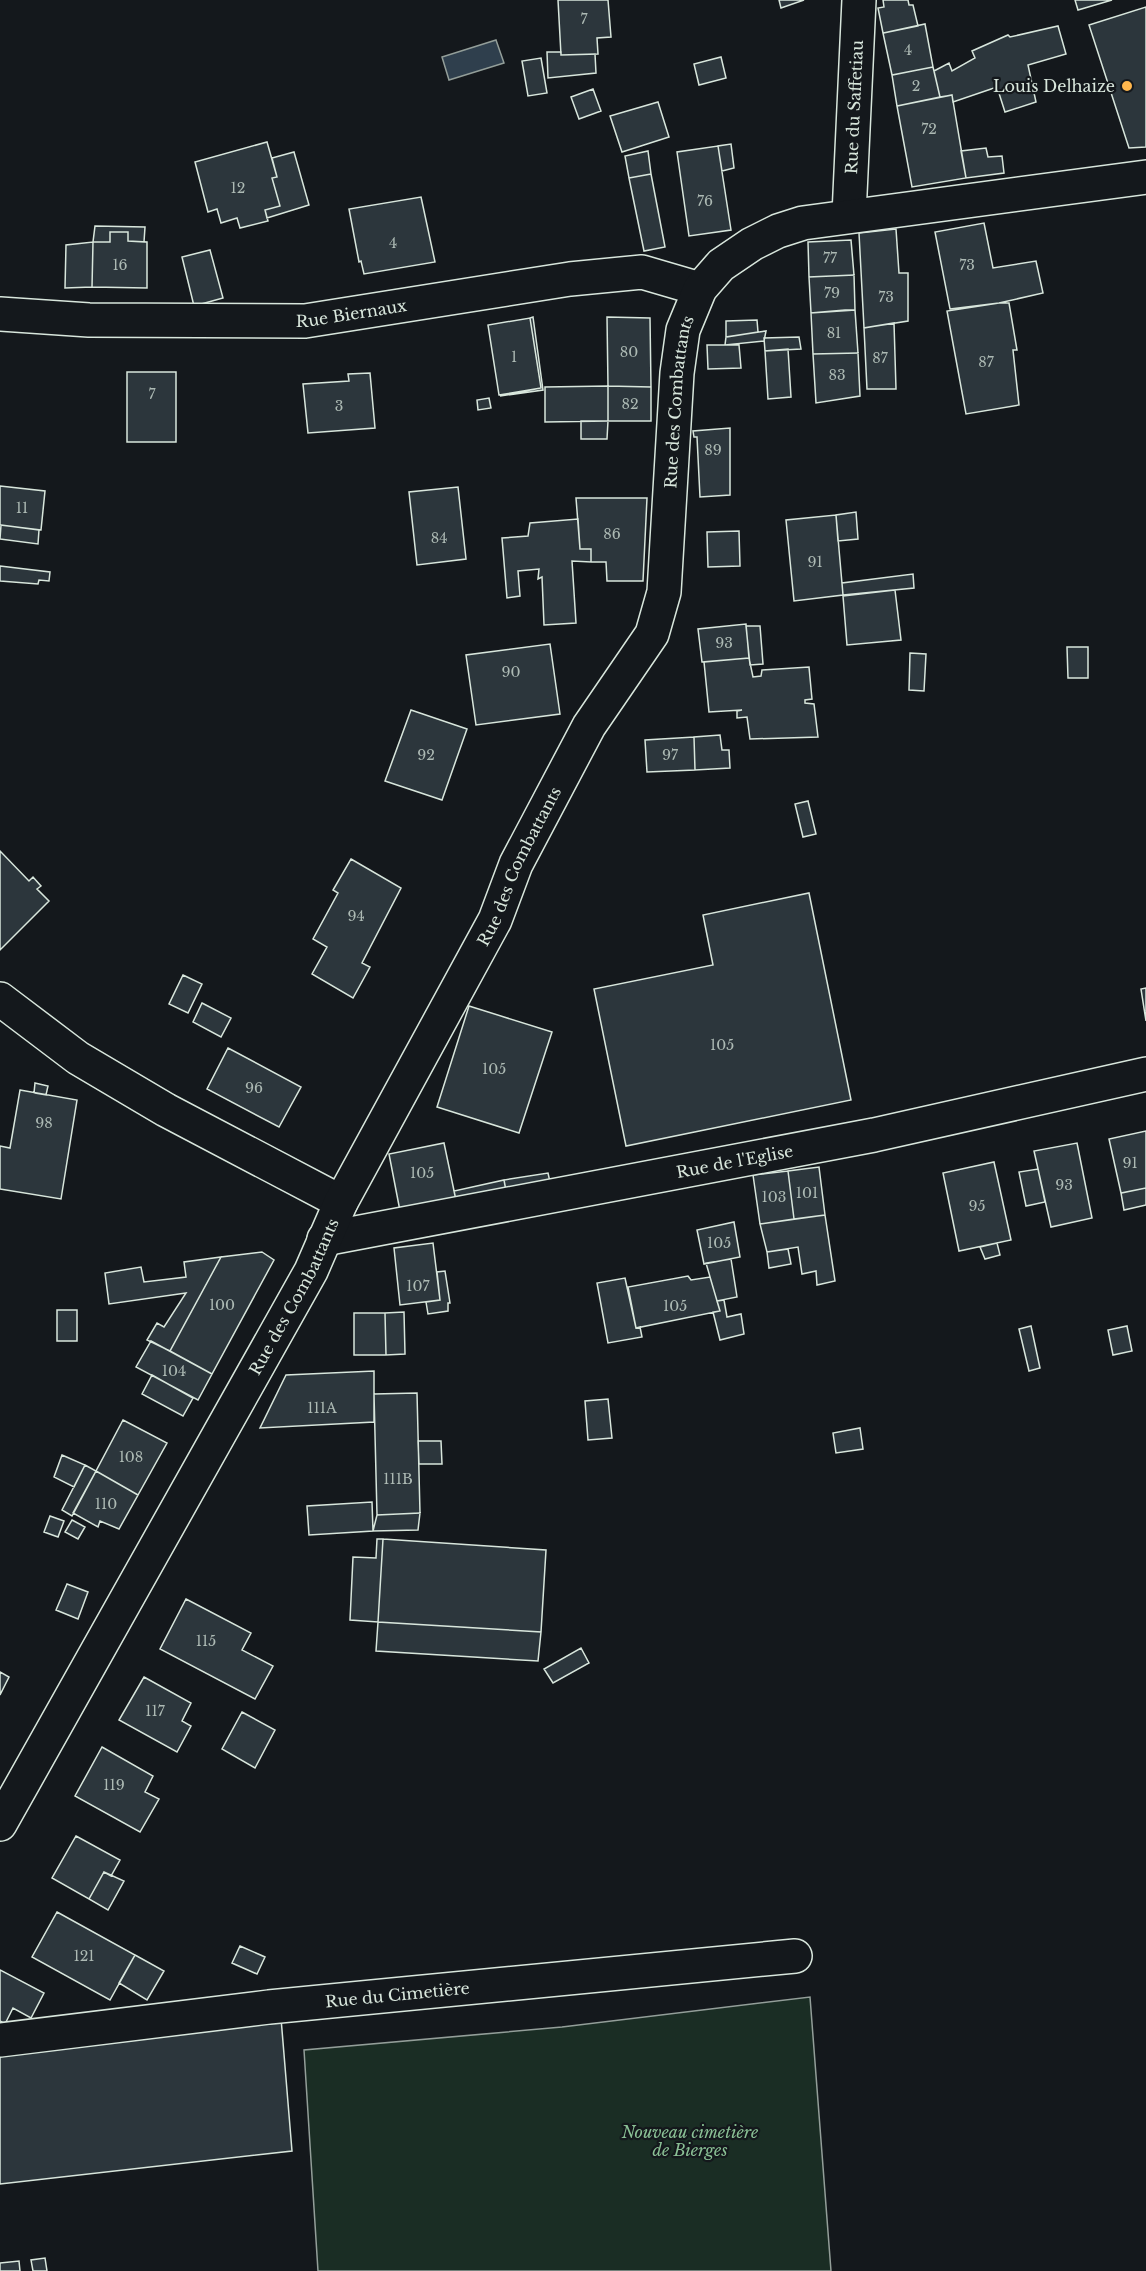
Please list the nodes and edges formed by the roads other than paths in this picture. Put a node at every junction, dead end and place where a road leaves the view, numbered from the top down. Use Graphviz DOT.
graph roads {
  1 [pos="859,0"];
  2 [pos="1146,177"];
  3 [pos="849,215"];
  4 [pos="700,290"];
  5 [pos="0,314"];
  6 [pos="0,999"];
  7 [pos="1146,1074"];
  8 [pos="341,1202"];
  9 [pos="324,1239"];
  10 [pos="4,1807"];
  11 [pos="795,1956"];
  12 [pos="0,2040"];
  1 -- 3 [label="street, Rue du Saffetiau"];
  2 -- 3 [label="street, Rue des Combattants"];
  3 -- 4 [label="street, Rue des Combattants"];
  4 -- 5 [label="street, Rue Biernaux"];
  4 -- 8 [label="street, Rue des Combattants"];
  6 -- 8 [label="street"];
  7 -- 9 [label="street, Rue de l'Eglise"];
  8 -- 9 [label="street, Rue des Combattants"];
  9 -- 10 [label="street, Rue des Combattants"];
  11 -- 12 [label="street, Rue du Cimetière"];
}
